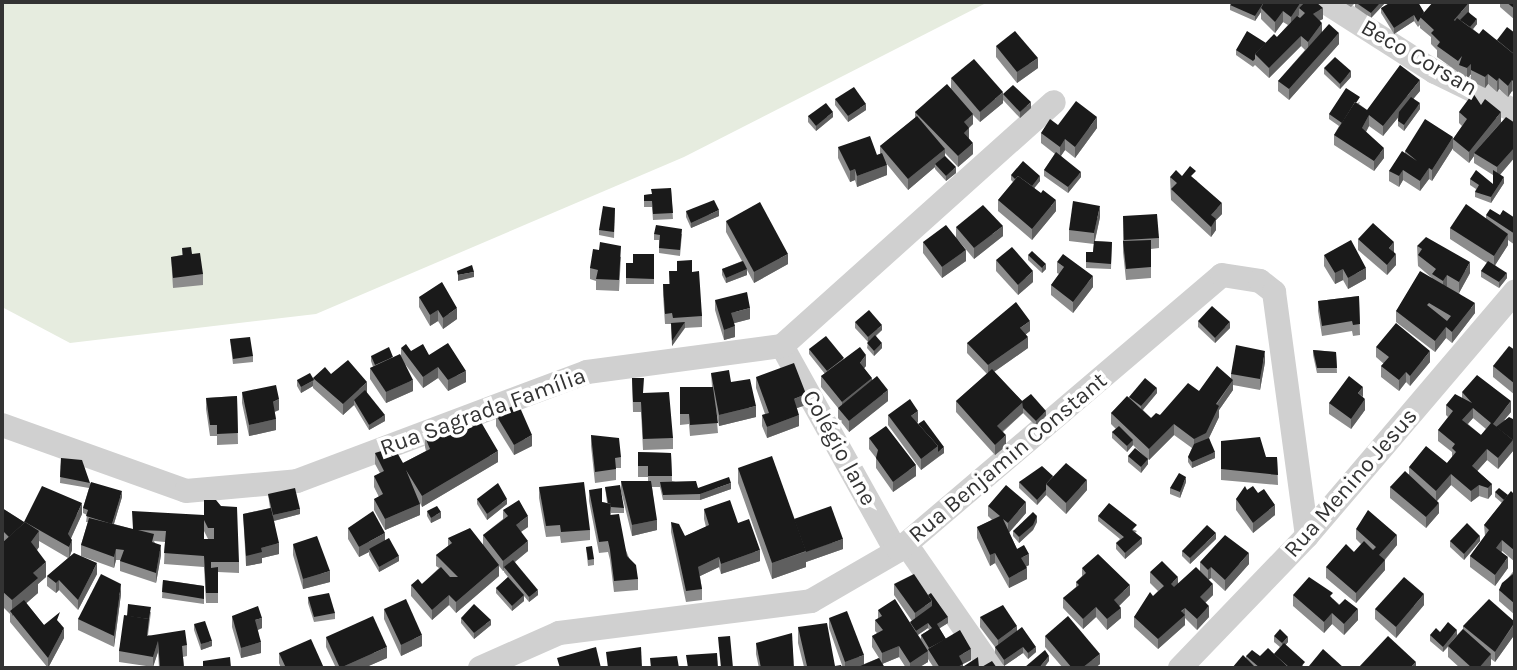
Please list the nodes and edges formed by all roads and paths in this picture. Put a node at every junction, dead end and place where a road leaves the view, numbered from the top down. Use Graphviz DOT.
graph roads {
  1 [pos="1325,2"];
  2 [pos="1054,102"];
  3 [pos="1515,111"];
  4 [pos="1515,292"];
  5 [pos="782,346"];
  6 [pos="2,425"];
  7 [pos="1307,536"];
  8 [pos="901,548"];
  9 [pos="480,668"];
  10 [pos="992,668"];
  11 [pos="1180,668"];
  1 -- 3 [label="street, Beco Corsan"];
  2 -- 5 [label="street"];
  4 -- 7 [label="street, Rua Menino Jesus"];
  5 -- 6 [label="street, Rua Sagrada Família"];
  5 -- 8 [label="street, Colégio lane"];
  7 -- 8 [label="street, Rua Benjamin Constant"];
  7 -- 11 [label="street, Rua Menino Jesus"];
  8 -- 9 [label="street, Rua Benjamin Constant"];
  8 -- 10 [label="street, Colégio lane"];
}
